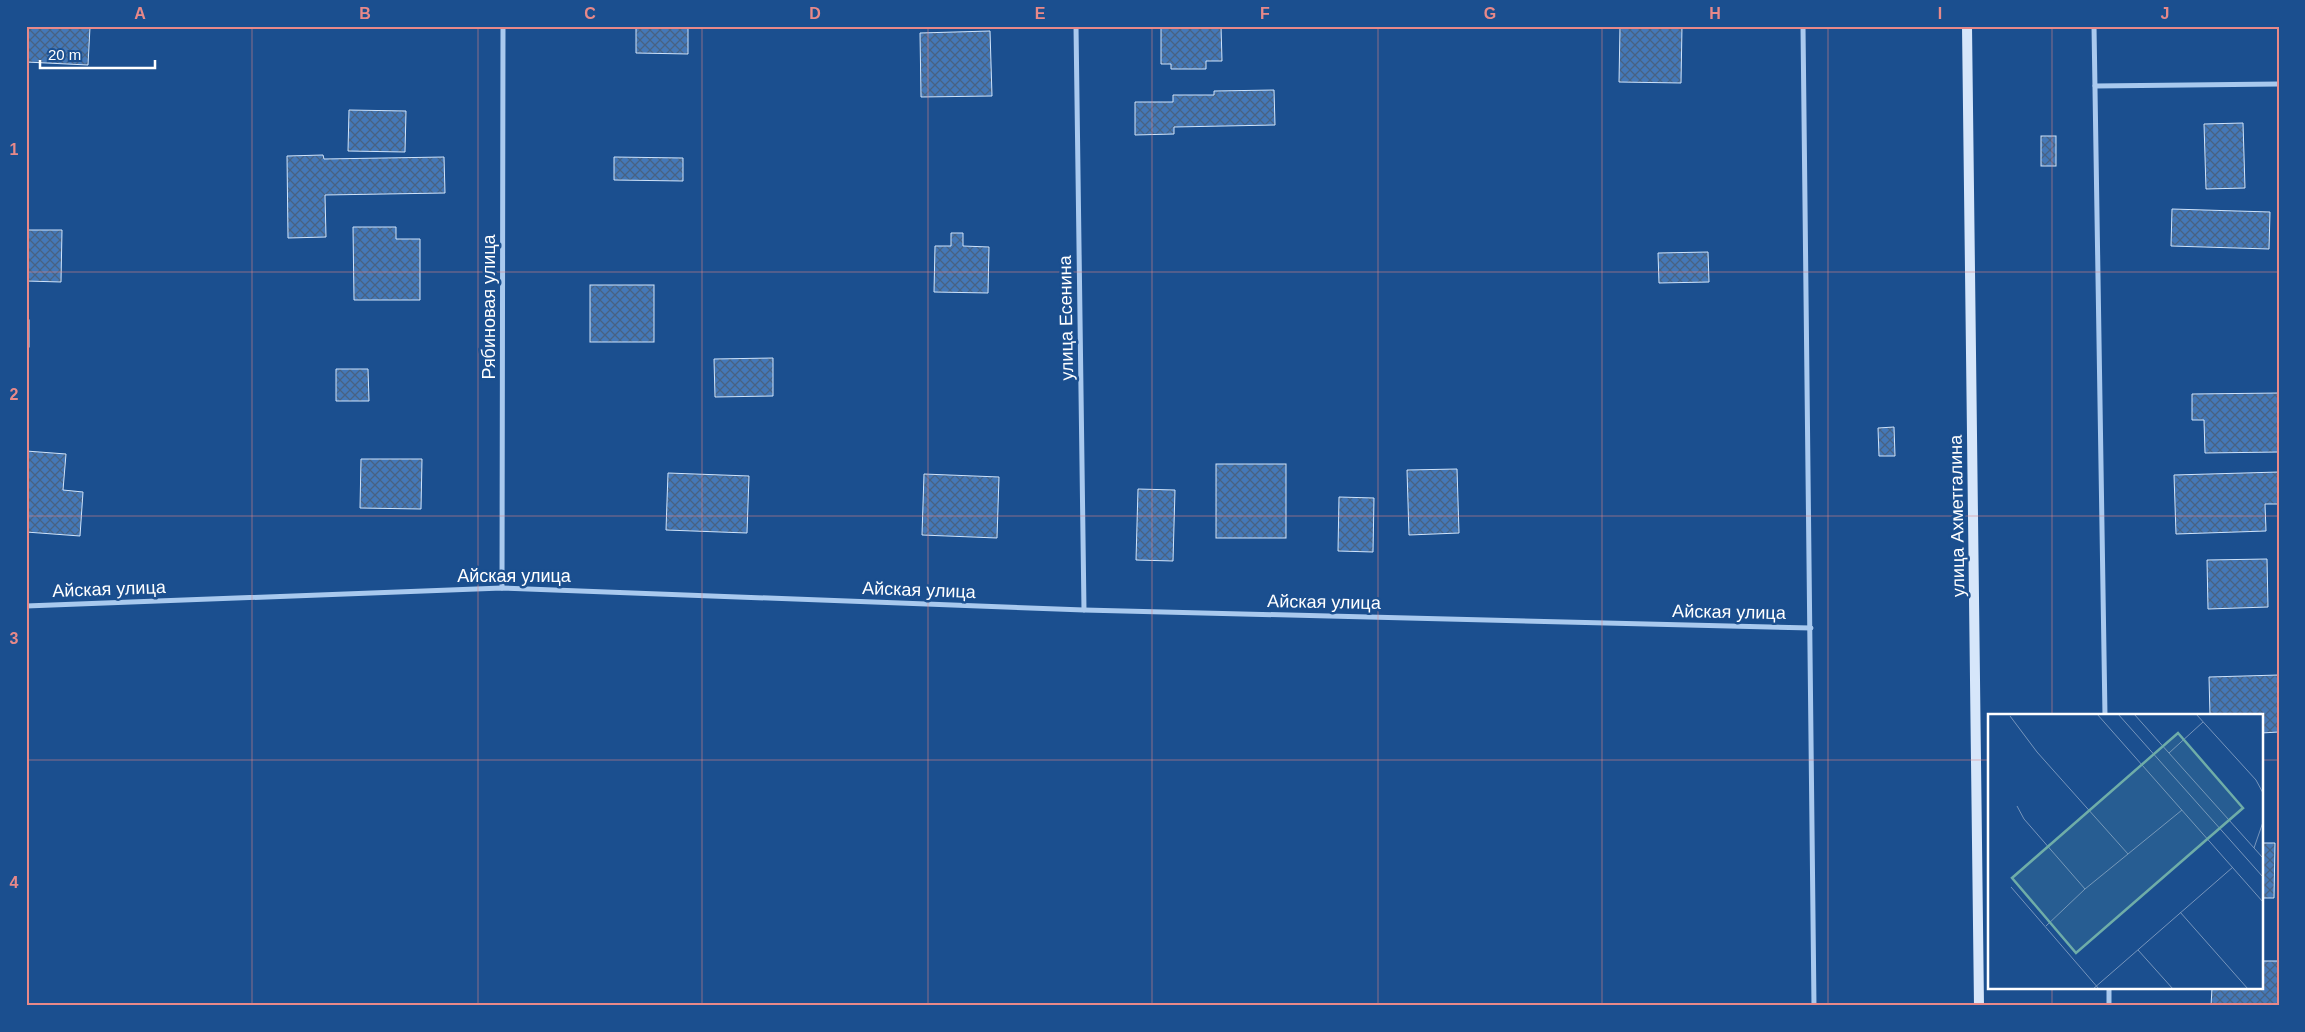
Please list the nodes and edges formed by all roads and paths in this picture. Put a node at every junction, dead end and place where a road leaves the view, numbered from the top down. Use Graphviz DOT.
graph roads {
  1 [pos="503,26"];
  2 [pos="1076,26"];
  3 [pos="1803,26"];
  4 [pos="1967,26"];
  5 [pos="2094,26"];
  6 [pos="2279,84"];
  7 [pos="2095,86"];
  8 [pos="502,588"];
  9 [pos="26,606"];
  10 [pos="1084,610"];
  11 [pos="1811,628"];
  12 [pos="2105,714"];
  13 [pos="2109,990"];
  14 [pos="1814,1006"];
  15 [pos="1979,1006"];
  16 [pos="2109,1006"];
  1 -- 8 [label="street, Рябиновая улица"];
  2 -- 10 [label="street, улица Есенина"];
  3 -- 11 [label="street"];
  4 -- 15 [label="main road, улица Ахметгалина"];
  5 -- 7 [label="street"];
  6 -- 7 [label="street"];
  7 -- 12 [label="street"];
  8 -- 9 [label="street, Айская улица"];
  8 -- 10 [label="street, Айская улица"];
  10 -- 11 [label="street, Айская улица"];
  11 -- 14 [label="street"];
  13 -- 16 [label="street"];
}
